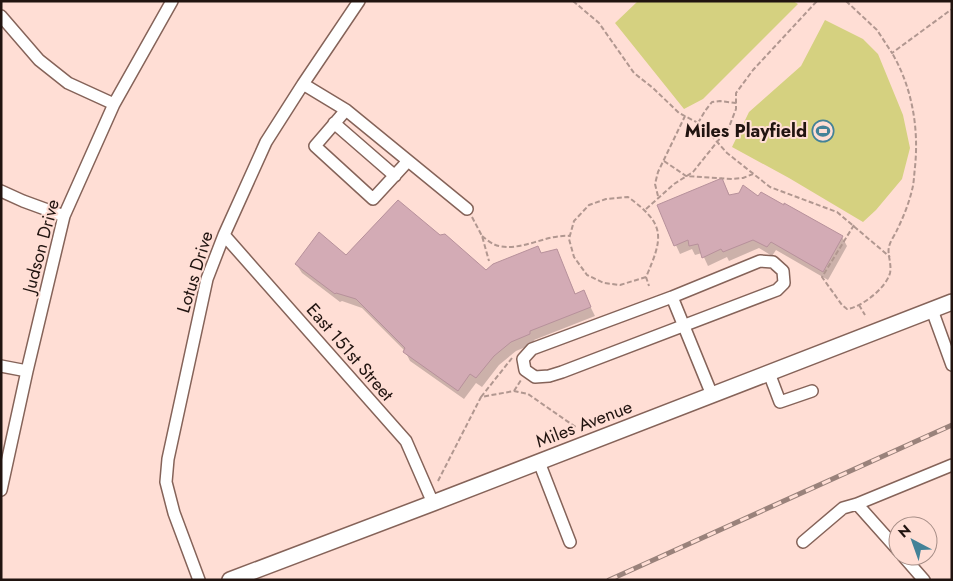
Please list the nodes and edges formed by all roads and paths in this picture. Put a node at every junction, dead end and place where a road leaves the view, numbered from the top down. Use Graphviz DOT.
graph roads {
  1 [pos="359,1"];
  2 [pos="573,1"];
  3 [pos="817,1"];
  4 [pos="846,1"];
  5 [pos="578,2"];
  6 [pos="168,3"];
  7 [pos="952,9"];
  8 [pos="1,16"];
  9 [pos="892,53"];
  10 [pos="303,84"];
  11 [pos="736,103"];
  12 [pos="114,104"];
  13 [pos="346,110"];
  14 [pos="685,116"];
  15 [pos="698,123"];
  16 [pos="334,124"];
  17 [pos="717,142"];
  18 [pos="408,161"];
  19 [pos="664,161"];
  20 [pos="753,174"];
  21 [pos="395,176"];
  22 [pos="686,176"];
  23 [pos="1,191"];
  24 [pos="659,198"];
  25 [pos="467,209"];
  26 [pos="646,210"];
  27 [pos="64,216"];
  28 [pos="854,225"];
  29 [pos="224,235"];
  30 [pos="482,236"];
  31 [pos="570,236"];
  32 [pos="890,257"];
  33 [pos="489,261"];
  34 [pos="646,277"];
  35 [pos="649,286"];
  36 [pos="672,297"];
  37 [pos="952,302"];
  38 [pos="859,305"];
  39 [pos="932,310"];
  40 [pos="865,315"];
  41 [pos="684,325"];
  42 [pos="512,358"];
  43 [pos="952,365"];
  44 [pos="1,366"];
  45 [pos="27,371"];
  46 [pos="769,373"];
  47 [pos="521,380"];
  48 [pos="514,391"];
  49 [pos="812,391"];
  50 [pos="712,395"];
  51 [pos="481,397"];
  52 [pos="577,428"];
  53 [pos="538,462"];
  54 [pos="952,465"];
  55 [pos="438,481"];
  56 [pos="1,490"];
  57 [pos="433,503"];
  58 [pos="857,504"];
  59 [pos="888,539"];
  60 [pos="570,542"];
  61 [pos="803,542"];
  62 [pos="912,566"];
  63 [pos="199,580"];
  64 [pos="230,580"];
  65 [pos="924,580"];
  1 -- 10 [label="street, Lotus Drive"];
  2 -- 5 [label="path"];
  3 -- 11 [label="path"];
  4 -- 9 [label="path"];
  5 -- 14 [label="path"];
  6 -- 12 [label="street, Judson Drive"];
  7 -- 9 [label="path"];
  8 -- 12 [label="street"];
  9 -- 32 [label="path"];
  10 -- 13 [label="street"];
  10 -- 29 [label="street, Lotus Drive"];
  11 -- 15 [label="path"];
  11 -- 17 [label="path"];
  12 -- 27 [label="street, Judson Drive"];
  13 -- 16 [label="street"];
  13 -- 18 [label="street"];
  14 -- 15 [label="path"];
  14 -- 19 [label="path"];
  15 -- 17 [label="path"];
  16 -- 21 [label="street"];
  16 -- 21 [label="street"];
  17 -- 20 [label="path"];
  17 -- 22 [label="path"];
  18 -- 21 [label="street"];
  18 -- 25 [label="street"];
  19 -- 22 [label="path"];
  19 -- 24 [label="path"];
  20 -- 22 [label="path"];
  20 -- 28 [label="path"];
  22 -- 24 [label="path"];
  23 -- 27 [label="street"];
  24 -- 26 [label="path"];
  25 -- 30 [label="path"];
  26 -- 31 [label="path"];
  26 -- 34 [label="path"];
  27 -- 45 [label="street, Judson Drive"];
  28 -- 32 [label="path"];
  28 -- 38 [label="path"];
  29 -- 57 [label="street, East 151st Street"];
  29 -- 63 [label="street, Lotus Drive"];
  30 -- 31 [label="path"];
  30 -- 33 [label="path"];
  31 -- 34 [label="path"];
  32 -- 38 [label="path"];
  34 -- 35 [label="path"];
  36 -- 41 [label="street"];
  36 -- 41 [label="street"];
  36 -- 41 [label="street"];
  37 -- 39 [label="main road, Miles Avenue"];
  38 -- 40 [label="path"];
  39 -- 43 [label="street"];
  39 -- 46 [label="main road, Miles Avenue"];
  41 -- 50 [label="street"];
  42 -- 51 [label="path"];
  44 -- 45 [label="street"];
  45 -- 56 [label="street, Judson Drive"];
  46 -- 49 [label="street"];
  46 -- 50 [label="main road, Miles Avenue"];
  47 -- 48 [label="path"];
  48 -- 51 [label="path"];
  48 -- 52 [label="path"];
  50 -- 53 [label="main road, Miles Avenue"];
  51 -- 55 [label="path"];
  53 -- 57 [label="main road, Miles Avenue"];
  53 -- 60 [label="street"];
  54 -- 58 [label="street"];
  57 -- 64 [label="main road, Miles Avenue"];
  58 -- 59 [label="street"];
  58 -- 61 [label="street"];
  62 -- 65 [label="street"];
}
